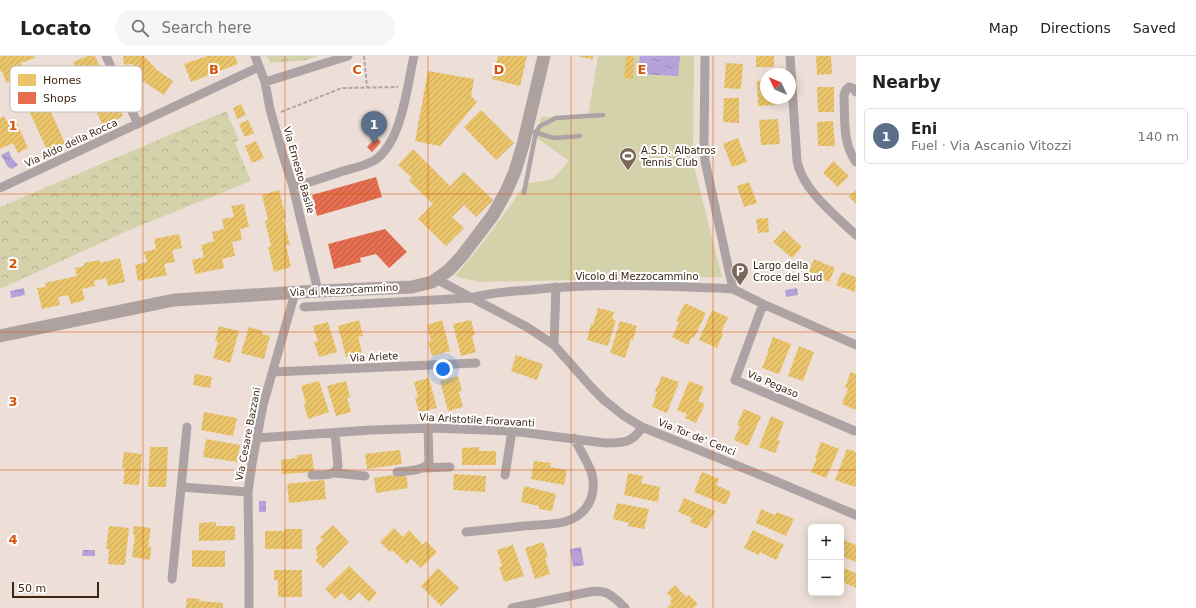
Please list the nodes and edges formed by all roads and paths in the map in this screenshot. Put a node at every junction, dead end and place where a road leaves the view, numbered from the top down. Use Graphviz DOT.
graph roads {
  1 [pos="106,56"];
  2 [pos="255,56"];
  3 [pos="348,56"];
  4 [pos="364,56"];
  5 [pos="414,56"];
  6 [pos="705,56"];
  7 [pos="790,56"];
  8 [pos="546,58"];
  9 [pos="111,66"];
  10 [pos="259,67"];
  11 [pos="265,82"];
  12 [pos="407,86"];
  13 [pos="367,87"];
  14 [pos="856,92"];
  15 [pos="132,112"];
  16 [pos="272,115"];
  17 [pos="604,115"];
  18 [pos="138,124"];
  19 [pos="532,131"];
  20 [pos="580,136"];
  21 [pos="856,162"];
  22 [pos="293,187"];
  23 [pos="0,188"];
  24 [pos="524,192"];
  25 [pos="856,235"];
  26 [pos="436,279"];
  27 [pos="556,287"];
  28 [pos="733,289"];
  29 [pos="318,290"];
  30 [pos="295,293"];
  31 [pos="470,298"];
  32 [pos="763,304"];
  33 [pos="304,307"];
  34 [pos="0,336"];
  35 [pos="554,345"];
  36 [pos="856,345"];
  37 [pos="476,363"];
  38 [pos="273,372"];
  39 [pos="642,427"];
  40 [pos="187,428"];
  41 [pos="428,428"];
  42 [pos="512,431"];
  43 [pos="855,431"];
  44 [pos="335,433"];
  45 [pos="257,438"];
  46 [pos="574,438"];
  47 [pos="450,467"];
  48 [pos="423,468"];
  49 [pos="396,472"];
  50 [pos="335,473"];
  51 [pos="312,475"];
  52 [pos="505,475"];
  53 [pos="365,476"];
  54 [pos="181,487"];
  55 [pos="248,492"];
  56 [pos="856,515"];
  57 [pos="466,532"];
  58 [pos="172,579"];
  59 [pos="249,608"];
  60 [pos="512,608"];
  61 [pos="625,608"];
  1 -- 9 [label="street"];
  2 -- 10 [label="street, Via Ernesto Basile"];
  3 -- 11 [label="street"];
  4 -- 13 [label="path"];
  5 -- 12 [label="street"];
  6 -- 28 [label="street"];
  7 -- 25 [label="street"];
  8 -- 19 [label="main road, Via di Mezzocammino"];
  10 -- 11 [label="street, Via Ernesto Basile"];
  10 -- 18 [label="street, Via Aldo della Rocca"];
  11 -- 16 [label="street, Via Ernesto Basile"];
  12 -- 13 [label="path"];
  12 -- 22 [label="street"];
  13 -- 16 [label="path"];
  14 -- 21 [label="street"];
  15 -- 18 [label="street"];
  16 -- 22 [label="street, Via Ernesto Basile"];
  17 -- 19 [label="lane"];
  18 -- 23 [label="street, Via Aldo della Rocca"];
  19 -- 20 [label="lane"];
  19 -- 24 [label="lane"];
  19 -- 26 [label="main road, Via di Mezzocammino"];
  22 -- 29 [label="street, Via Ernesto Basile"];
  26 -- 29 [label="main road, Via di Mezzocammino"];
  26 -- 31 [label="street, Via Tor de' Cenci"];
  27 -- 28 [label="street, Vicolo di Mezzocammino"];
  27 -- 31 [label="street, Vicolo di Mezzocammino"];
  27 -- 35 [label="street"];
  28 -- 32 [label="street"];
  29 -- 30 [label="main road, Via di Mezzocammino"];
  30 -- 34 [label="main road, Via di Mezzocammino"];
  30 -- 38 [label="street, Via Cesare Bazzani"];
  31 -- 33 [label="street, Via di Mezzocammino"];
  31 -- 35 [label="street, Via Tor de' Cenci"];
  32 -- 36 [label="street"];
  32 -- 43 [label="street, Via Pegaso"];
  35 -- 39 [label="street, Via Tor de' Cenci"];
  37 -- 38 [label="street, Via Ariete"];
  38 -- 45 [label="street, Via Cesare Bazzani"];
  39 -- 46 [label="street, Via Aristotile Fioravanti"];
  39 -- 56 [label="street, Via Tor de' Cenci"];
  40 -- 54 [label="street"];
  41 -- 42 [label="street, Via Aristotile Fioravanti"];
  41 -- 44 [label="street, Via Aristotile Fioravanti"];
  41 -- 48 [label="street"];
  42 -- 46 [label="street, Via Aristotile Fioravanti"];
  42 -- 52 [label="street"];
  44 -- 45 [label="street, Via Aristotile Fioravanti"];
  44 -- 50 [label="street"];
  45 -- 55 [label="street, Via Cesare Bazzani"];
  46 -- 57 [label="street"];
  47 -- 48 [label="street"];
  48 -- 49 [label="street"];
  50 -- 51 [label="street"];
  50 -- 53 [label="street"];
  54 -- 55 [label="street"];
  54 -- 58 [label="street"];
  55 -- 59 [label="street, Via Cesare Bazzani"];
  60 -- 61 [label="street"];
}
